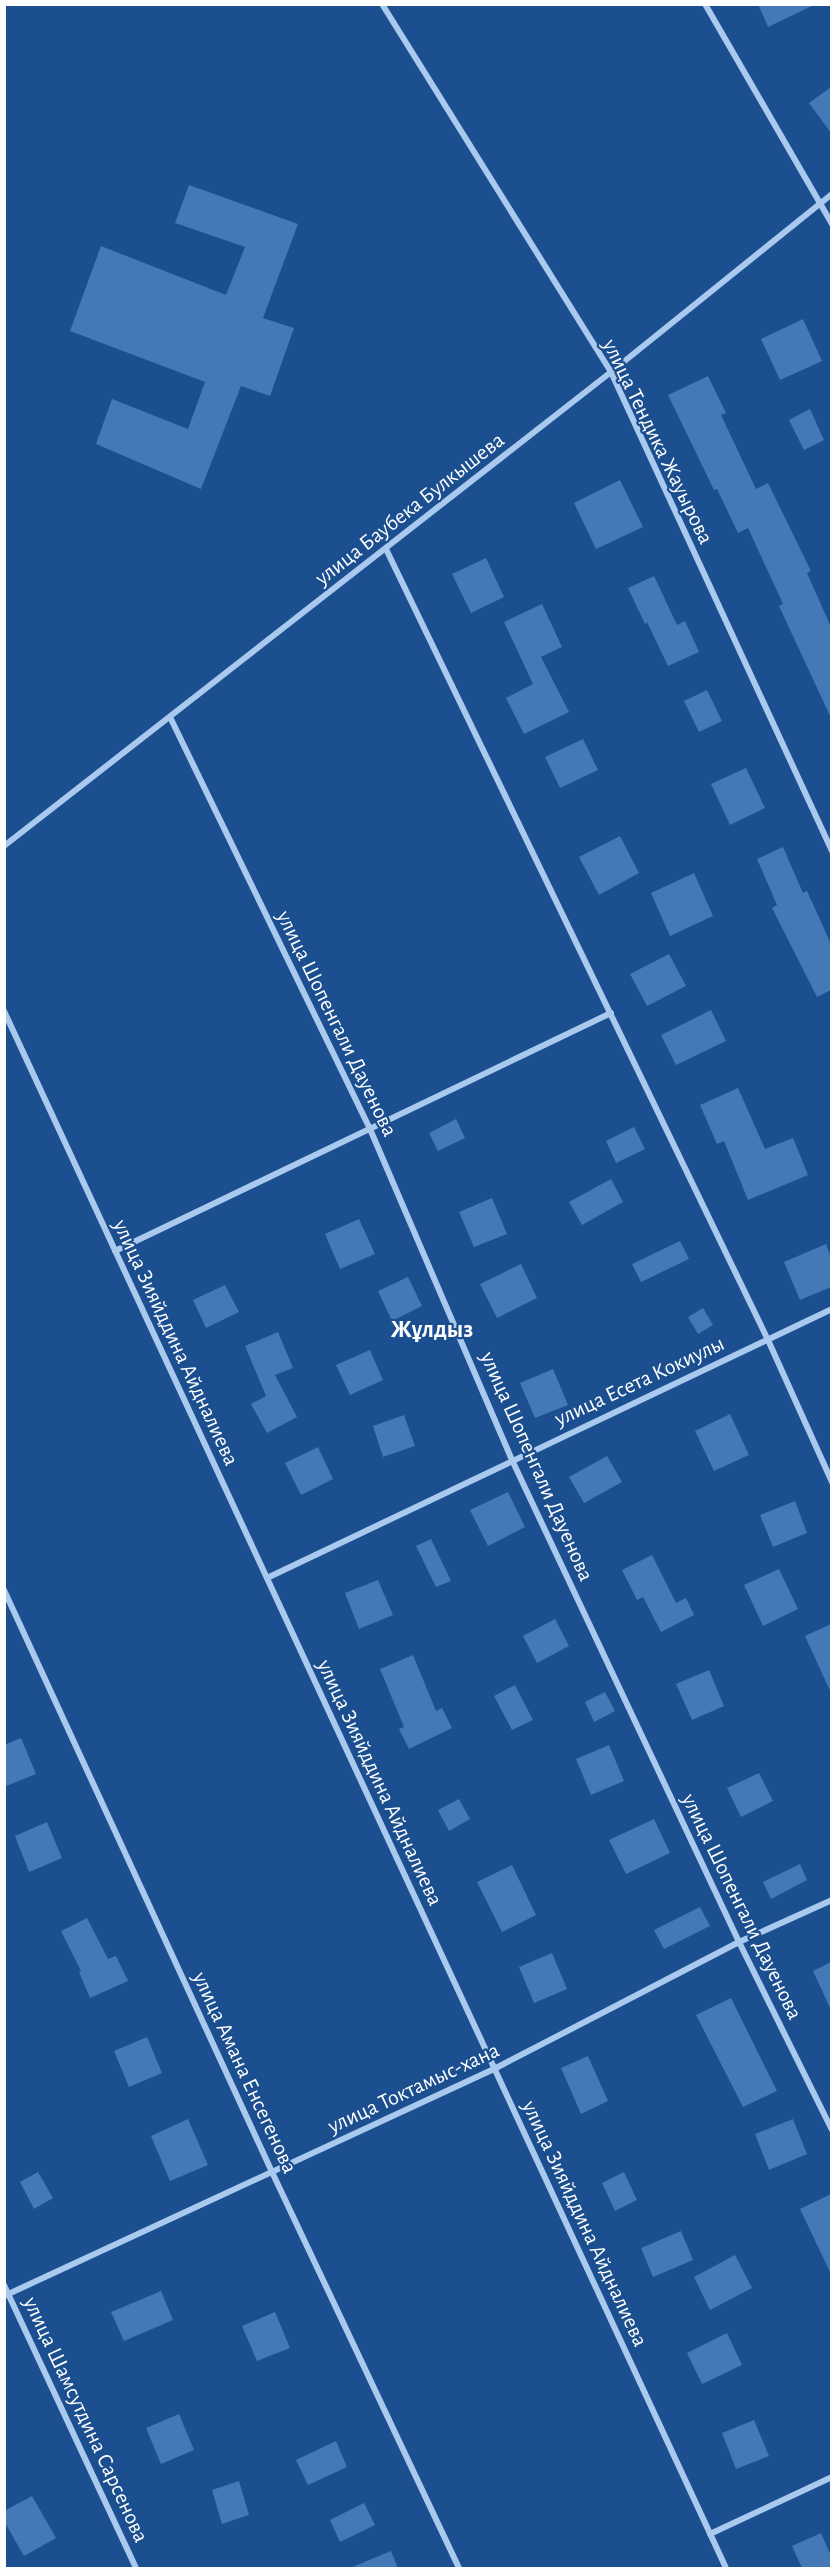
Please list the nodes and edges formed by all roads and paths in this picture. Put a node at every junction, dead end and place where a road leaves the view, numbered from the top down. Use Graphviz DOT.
graph roads {
  1 [pos="382,4"];
  2 [pos="705,4"];
  3 [pos="831,194"];
  4 [pos="821,202"];
  5 [pos="831,224"];
  6 [pos="611,372"];
  7 [pos="386,549"];
  8 [pos="170,717"];
  9 [pos="4,846"];
  10 [pos="831,851"];
  11 [pos="4,1011"];
  12 [pos="611,1013"];
  13 [pos="370,1129"];
  14 [pos="115,1251"];
  15 [pos="831,1309"];
  16 [pos="768,1340"];
  17 [pos="512,1460"];
  18 [pos="831,1482"];
  19 [pos="267,1578"];
  20 [pos="4,1590"];
  21 [pos="831,1900"];
  22 [pos="739,1942"];
  23 [pos="494,2069"];
  24 [pos="831,2130"];
  25 [pos="272,2172"];
  26 [pos="4,2285"];
  27 [pos="7,2295"];
  28 [pos="831,2477"];
  29 [pos="710,2534"];
  30 [pos="136,2568"];
  31 [pos="459,2568"];
  32 [pos="726,2568"];
  1 -- 6 [label="street, улица Тендика Жауырова"];
  2 -- 4 [label="street"];
  3 -- 4 [label="street, улица Баубека Булкышева"];
  4 -- 5 [label="street"];
  4 -- 6 [label="street, улица Баубека Булкышева"];
  6 -- 7 [label="street, улица Баубека Булкышева"];
  6 -- 10 [label="street, улица Тендика Жауырова"];
  7 -- 8 [label="street, улица Баубека Булкышева"];
  7 -- 12 [label="street"];
  8 -- 9 [label="street, улица Баубека Булкышева"];
  8 -- 13 [label="street, улица Шопенгали Дауенова"];
  11 -- 14 [label="street, улица Зияйддина Айдналиева"];
  12 -- 13 [label="street"];
  12 -- 16 [label="street"];
  13 -- 14 [label="street"];
  13 -- 17 [label="street, улица Шопенгали Дауенова"];
  14 -- 19 [label="street, улица Зияйддина Айдналиева"];
  15 -- 16 [label="street, улица Есета Кокиулы"];
  16 -- 17 [label="street, улица Есета Кокиулы"];
  16 -- 18 [label="street"];
  17 -- 19 [label="street, улица Есета Кокиулы"];
  17 -- 22 [label="street, улица Шопенгали Дауенова"];
  19 -- 23 [label="street, улица Зияйддина Айдналиева"];
  20 -- 25 [label="street, улица Амана Енсегенова"];
  21 -- 22 [label="street, улица Токтамыс-хана"];
  22 -- 23 [label="street, улица Токтамыс-хана"];
  22 -- 24 [label="street, улица Шопенгали Дауенова"];
  23 -- 25 [label="street, улица Токтамыс-хана"];
  23 -- 29 [label="street, улица Зияйддина Айдналиева"];
  25 -- 27 [label="street, улица Токтамыс-хана"];
  25 -- 31 [label="street, улица Амана Енсегенова"];
  26 -- 27 [label="street, улица Шамсутдина Сарсенова"];
  27 -- 30 [label="street, улица Шамсутдина Сарсенова"];
  28 -- 29 [label="street"];
  29 -- 32 [label="street, улица Зияйддина Айдналиева"];
}
